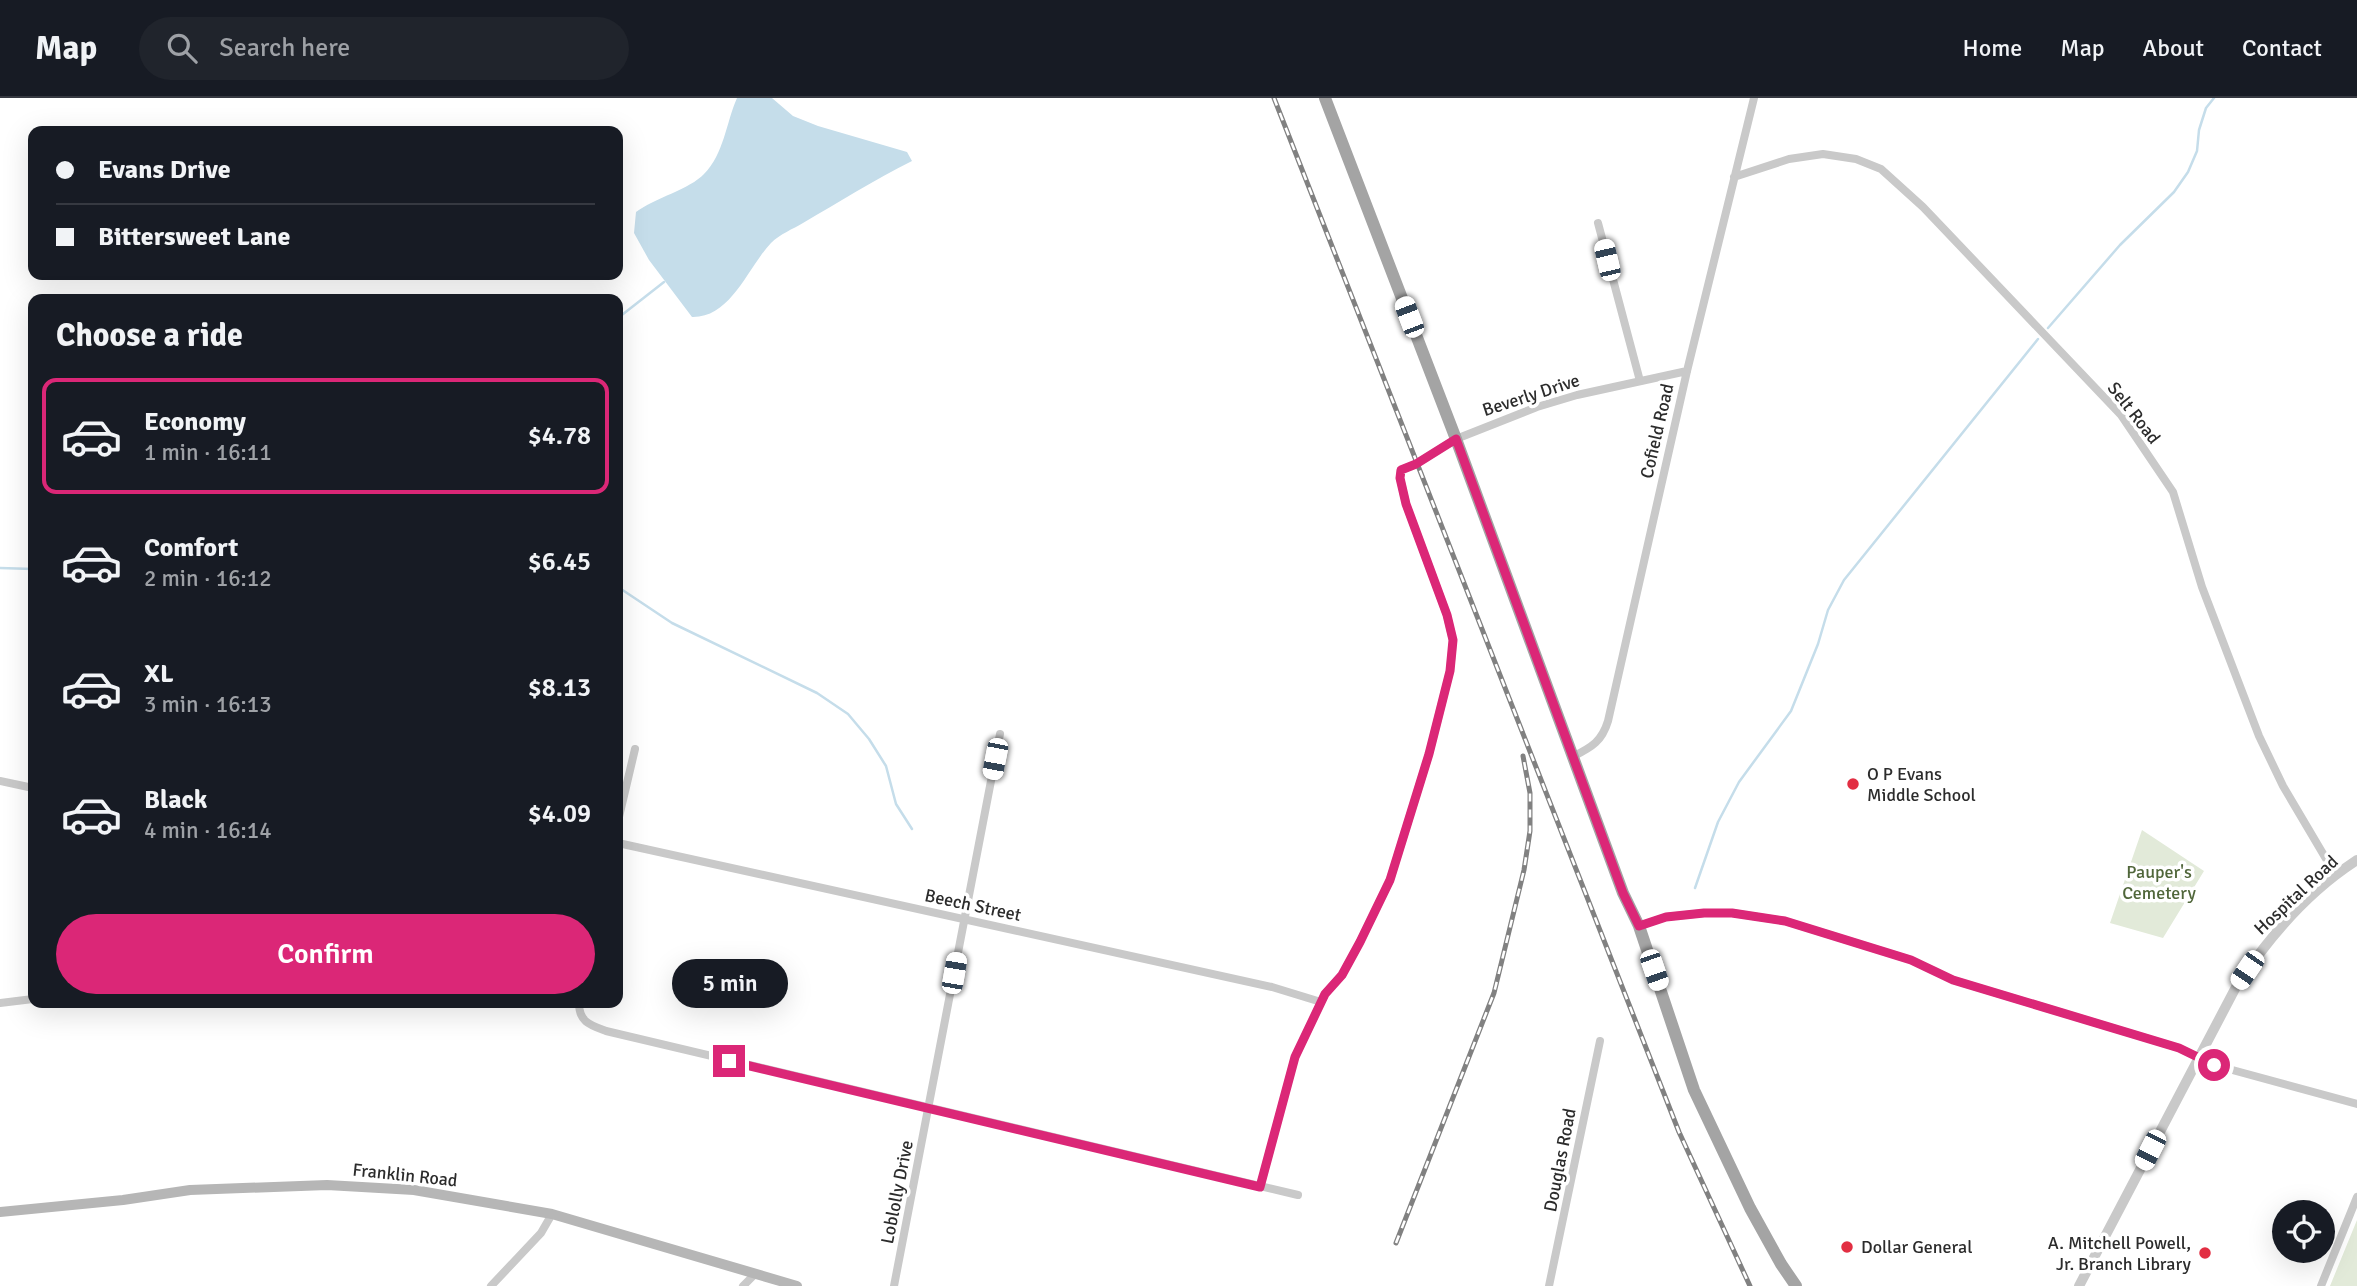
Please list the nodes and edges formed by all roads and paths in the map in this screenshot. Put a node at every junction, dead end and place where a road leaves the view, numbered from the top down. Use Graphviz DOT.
graph roads {
  1 [pos="1325,98"];
  2 [pos="1754,98"];
  3 [pos="1734,177"];
  4 [pos="1598,223"];
  5 [pos="1687,371"];
  6 [pos="1640,381"];
  7 [pos="1456,439"];
  8 [pos="1000,734"];
  9 [pos="635,749"];
  10 [pos="1574,756"];
  11 [pos="0,781"];
  12 [pos="28,787"];
  13 [pos="623,800"];
  14 [pos="623,844"];
  15 [pos="2357,860"];
  16 [pos="2335,874"];
  17 [pos="963,919"];
  18 [pos="1639,926"];
  19 [pos="28,1000"];
  20 [pos="1321,1002"];
  21 [pos="0,1003"];
  22 [pos="580,1008"];
  23 [pos="1600,1041"];
  24 [pos="2198,1057"];
  25 [pos="2357,1104"];
  26 [pos="929,1108"];
  27 [pos="1260,1187"];
  28 [pos="1298,1195"];
  29 [pos="2357,1197"];
  30 [pos="0,1212"];
  31 [pos="552,1214"];
  32 [pos="755,1274"];
  33 [pos="491,1286"];
  34 [pos="743,1286"];
  35 [pos="797,1286"];
  36 [pos="894,1286"];
  37 [pos="1549,1286"];
  38 [pos="1796,1286"];
  39 [pos="2079,1286"];
  40 [pos="2321,1286"];
  1 -- 7 [label="main road"];
  2 -- 3 [label="street, Cofield Road"];
  3 -- 5 [label="street, Cofield Road"];
  3 -- 16 [label="street, Selt Road"];
  4 -- 6 [label="street"];
  5 -- 6 [label="street, Beverly Drive"];
  5 -- 10 [label="street, Cofield Road"];
  6 -- 7 [label="street, Beverly Drive"];
  7 -- 10 [label="main road"];
  7 -- 20 [label="street, Beverly Drive"];
  8 -- 17 [label="street, Loblolly Drive"];
  9 -- 13 [label="street"];
  10 -- 18 [label="main road"];
  11 -- 12 [label="street"];
  14 -- 17 [label="street, Beech Street"];
  15 -- 16 [label="street, Hospital Road"];
  16 -- 24 [label="street, Hospital Road"];
  17 -- 20 [label="street, Beech Street"];
  17 -- 26 [label="street, Loblolly Drive"];
  18 -- 24 [label="street"];
  18 -- 38 [label="main road"];
  19 -- 21 [label="street"];
  20 -- 27 [label="street"];
  22 -- 26 [label="street"];
  23 -- 37 [label="street, Douglas Road"];
  24 -- 25 [label="street"];
  24 -- 39 [label="street, Hospital Road"];
  26 -- 27 [label="street"];
  26 -- 36 [label="street, Loblolly Drive"];
  27 -- 28 [label="street"];
  29 -- 40 [label="street"];
  30 -- 31 [label="main road, Franklin Road"];
  31 -- 32 [label="main road, Franklin Road"];
  31 -- 33 [label="street"];
  32 -- 34 [label="street"];
  32 -- 35 [label="main road, Franklin Road"];
}
